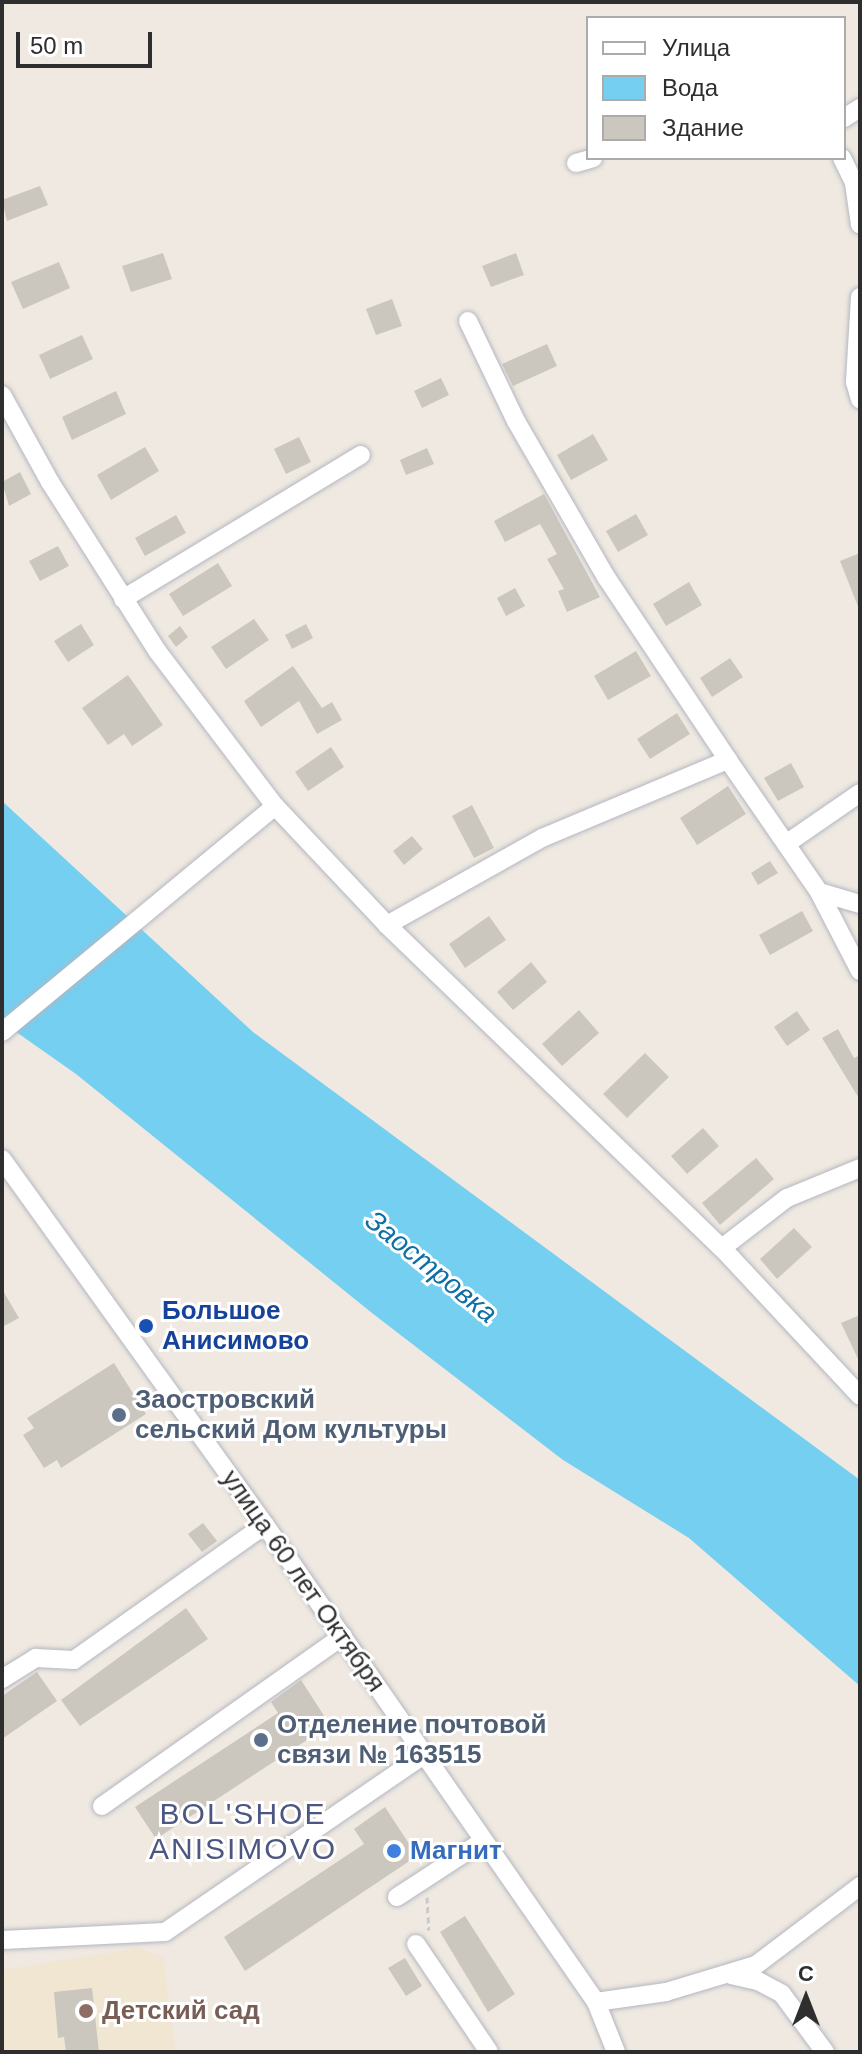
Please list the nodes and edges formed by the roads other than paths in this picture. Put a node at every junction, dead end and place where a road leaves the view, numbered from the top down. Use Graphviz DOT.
graph roads {
  1 [pos="843,160"];
  2 [pos="860,225"];
  3 [pos="860,297"];
  4 [pos="468,321"];
  5 [pos="2,395"];
  6 [pos="860,399"];
  7 [pos="361,455"];
  8 [pos="123,599"];
  9 [pos="728,760"];
  10 [pos="860,793"];
  11 [pos="275,806"];
  12 [pos="786,844"];
  13 [pos="819,892"];
  14 [pos="860,904"];
  15 [pos="387,925"];
  16 [pos="860,971"];
  17 [pos="2,1032"];
  18 [pos="2,1159"];
  19 [pos="860,1168"];
  20 [pos="722,1248"];
  21 [pos="858,1392"];
  22 [pos="265,1525"];
  23 [pos="343,1636"];
  24 [pos="2,1679"];
  25 [pos="425,1754"];
  26 [pos="102,1806"];
  27 [pos="483,1841"];
  28 [pos="860,1886"];
  29 [pos="397,1897"];
  30 [pos="2,1940"];
  31 [pos="416,1944"];
  32 [pos="731,1975"];
  33 [pos="596,2002"];
  34 [pos="489,2052"];
  35 [pos="616,2052"];
  36 [pos="825,2052"];
  1 -- 2 [label="street"];
  3 -- 6 [label="street"];
  4 -- 9 [label="street"];
  5 -- 8 [label="street"];
  7 -- 8 [label="street"];
  8 -- 11 [label="street"];
  9 -- 12 [label="street"];
  9 -- 15 [label="street"];
  10 -- 12 [label="street"];
  11 -- 15 [label="street"];
  11 -- 17 [label="street"];
  12 -- 13 [label="street"];
  13 -- 14 [label="street"];
  13 -- 16 [label="street"];
  15 -- 20 [label="street"];
  18 -- 22 [label="street, улица 60 лет Октября"];
  19 -- 20 [label="street"];
  20 -- 21 [label="street"];
  22 -- 23 [label="street, улица 60 лет Октября"];
  22 -- 24 [label="street"];
  23 -- 25 [label="street, улица 60 лет Октября"];
  23 -- 26 [label="street"];
  25 -- 27 [label="street, улица 60 лет Октября"];
  25 -- 30 [label="street"];
  27 -- 29 [label="street"];
  27 -- 33 [label="street, улица 60 лет Октября"];
  28 -- 32 [label="street"];
  31 -- 34 [label="street"];
  32 -- 33 [label="street"];
  32 -- 36 [label="street"];
  33 -- 35 [label="street, улица 60 лет Октября"];
}
